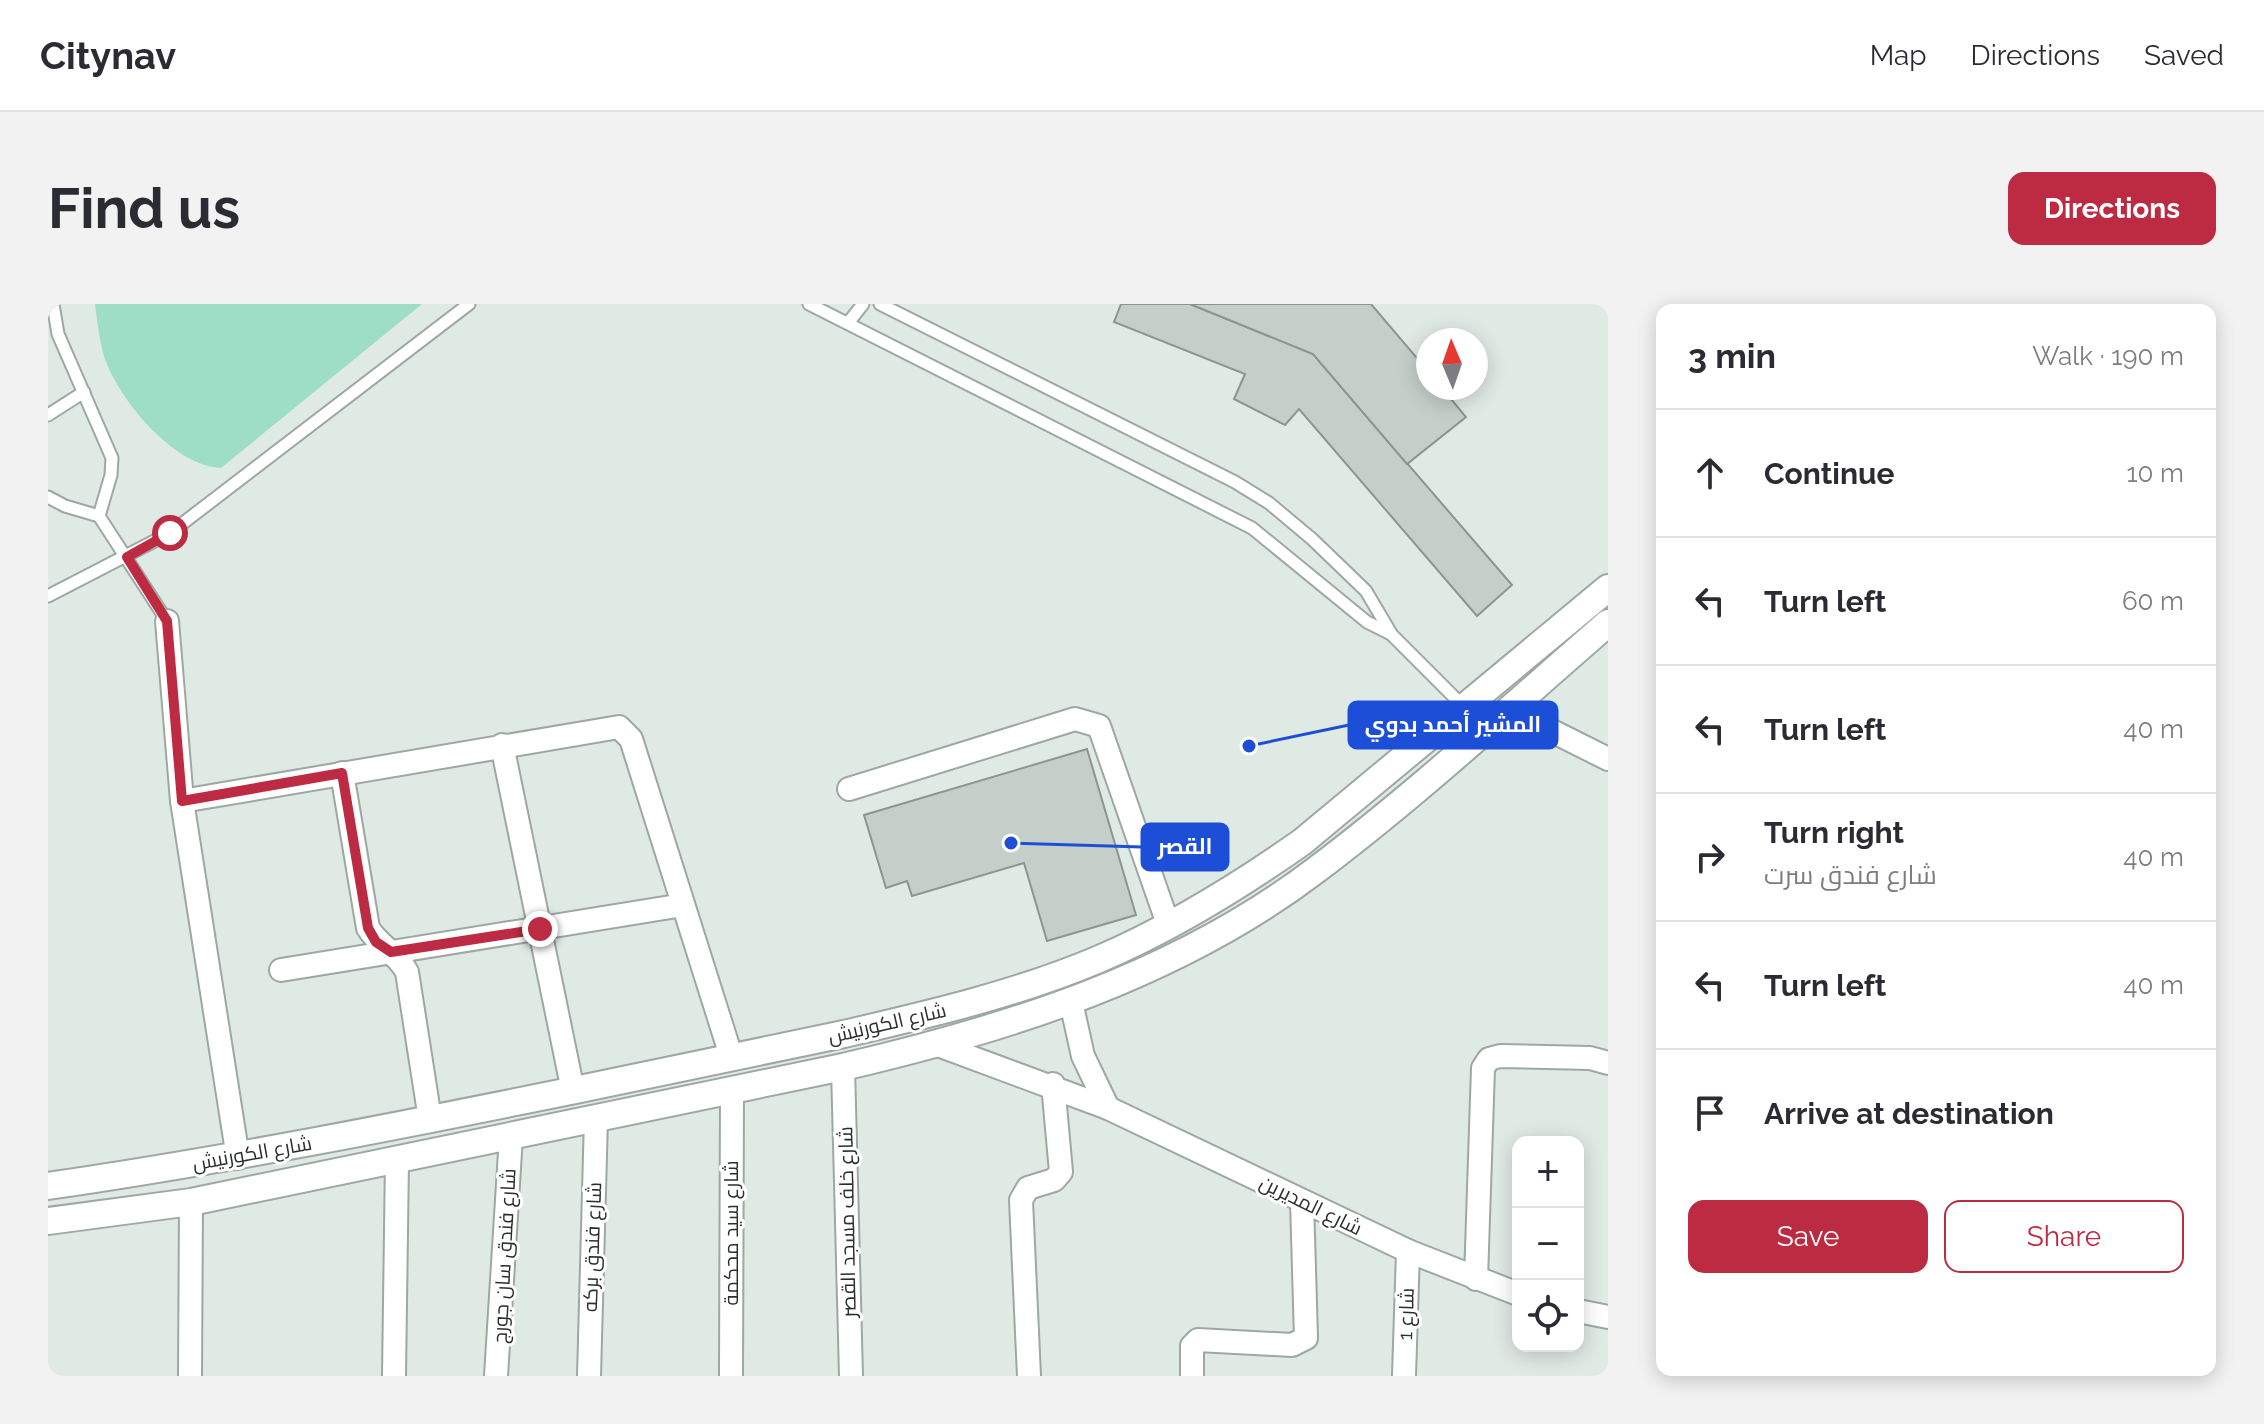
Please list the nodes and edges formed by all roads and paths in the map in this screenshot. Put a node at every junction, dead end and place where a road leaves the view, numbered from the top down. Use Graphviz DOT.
graph roads {
  1 [pos="53,304"];
  2 [pos="469,304"];
  3 [pos="809,304"];
  4 [pos="863,304"];
  5 [pos="880,304"];
  6 [pos="848,323"];
  7 [pos="53,337"];
  8 [pos="84,392"];
  9 [pos="48,415"];
  10 [pos="48,497"];
  11 [pos="99,516"];
  12 [pos="127,557"];
  13 [pos="1608,588"];
  14 [pos="48,596"];
  15 [pos="167,621"];
  16 [pos="1608,623"];
  17 [pos="1392,635"];
  18 [pos="1516,702"];
  19 [pos="1465,708"];
  20 [pos="1485,730"];
  21 [pos="502,745"];
  22 [pos="1608,759"];
  23 [pos="342,773"];
  24 [pos="849,789"];
  25 [pos="182,801"];
  26 [pos="683,905"];
  27 [pos="1168,924"];
  28 [pos="540,929"];
  29 [pos="391,952"];
  30 [pos="281,970"];
  31 [pos="1071,1002"];
  32 [pos="938,1045"];
  33 [pos="732,1059"];
  34 [pos="1608,1063"];
  35 [pos="843,1067"];
  36 [pos="1053,1084"];
  37 [pos="732,1090"];
  38 [pos="573,1091"];
  39 [pos="1108,1108"];
  40 [pos="596,1118"];
  41 [pos="430,1119"];
  42 [pos="511,1136"];
  43 [pos="238,1158"];
  44 [pos="397,1159"];
  45 [pos="155,1170"];
  46 [pos="48,1186"];
  47 [pos="1302,1201"];
  48 [pos="191,1202"];
  49 [pos="160,1205"];
  50 [pos="48,1221"];
  51 [pos="1408,1251"];
  52 [pos="1476,1279"];
  53 [pos="1512,1292"];
  54 [pos="1584,1312"];
  55 [pos="1608,1317"];
  56 [pos="190,1376"];
  57 [pos="394,1376"];
  58 [pos="496,1376"];
  59 [pos="589,1376"];
  60 [pos="731,1376"];
  61 [pos="851,1376"];
  62 [pos="1029,1376"];
  63 [pos="1192,1376"];
  64 [pos="1404,1376"];
  1 -- 7 [label="lane"];
  2 -- 12 [label="lane"];
  3 -- 6 [label="lane"];
  4 -- 6 [label="lane"];
  5 -- 17 [label="lane"];
  6 -- 17 [label="lane"];
  7 -- 8 [label="lane"];
  8 -- 9 [label="lane"];
  8 -- 11 [label="lane"];
  10 -- 11 [label="lane"];
  11 -- 12 [label="lane"];
  12 -- 14 [label="lane"];
  12 -- 15 [label="lane"];
  13 -- 19 [label="street, شارع الكورنيش"];
  15 -- 25 [label="street"];
  16 -- 18 [label="street, شارع الكورنيش"];
  17 -- 19 [label="lane"];
  18 -- 20 [label="street, شارع الكورنيش"];
  18 -- 22 [label="street"];
  19 -- 20 [label="street"];
  19 -- 27 [label="street, شارع الكورنيش"];
  20 -- 31 [label="street, شارع الكورنيش"];
  21 -- 23 [label="street"];
  21 -- 26 [label="street"];
  21 -- 28 [label="street"];
  23 -- 25 [label="street"];
  23 -- 29 [label="street"];
  24 -- 27 [label="street"];
  25 -- 43 [label="street"];
  26 -- 28 [label="street"];
  26 -- 33 [label="street"];
  27 -- 33 [label="street, شارع الكورنيش"];
  28 -- 29 [label="street"];
  28 -- 38 [label="street"];
  29 -- 30 [label="street"];
  29 -- 41 [label="street"];
  31 -- 32 [label="street, شارع الكورنيش"];
  31 -- 39 [label="street"];
  32 -- 35 [label="street, شارع الكورنيش"];
  32 -- 36 [label="street, شارع المديرين"];
  33 -- 38 [label="street, شارع الكورنيش"];
  34 -- 52 [label="street"];
  35 -- 37 [label="street, شارع الكورنيش"];
  35 -- 61 [label="street, شارع خلف مسجد القصر"];
  36 -- 39 [label="street, شارع المديرين"];
  36 -- 62 [label="street"];
  37 -- 40 [label="street, شارع الكورنيش"];
  37 -- 60 [label="street, شارع سيد محكمة"];
  38 -- 41 [label="street, شارع الكورنيش"];
  39 -- 47 [label="street, شارع المديرين"];
  40 -- 42 [label="street, شارع الكورنيش"];
  40 -- 59 [label="street, شارع فندق بركه"];
  41 -- 43 [label="street, شارع الكورنيش"];
  42 -- 44 [label="street, شارع الكورنيش"];
  42 -- 58 [label="street, شارع فندق سان جورج"];
  43 -- 45 [label="street, شارع الكورنيش"];
  44 -- 48 [label="street, شارع الكورنيش"];
  44 -- 57 [label="street"];
  45 -- 46 [label="street, شارع الكورنيش"];
  45 -- 49 [label="street"];
  47 -- 51 [label="street, شارع المديرين"];
  47 -- 63 [label="street"];
  48 -- 49 [label="street, شارع الكورنيش"];
  48 -- 56 [label="street"];
  49 -- 50 [label="street, شارع الكورنيش"];
  51 -- 52 [label="street, شارع المديرين"];
  51 -- 64 [label="street, شارع 1"];
  52 -- 53 [label="street, شارع المديرين"];
  54 -- 55 [label="street"];
}
